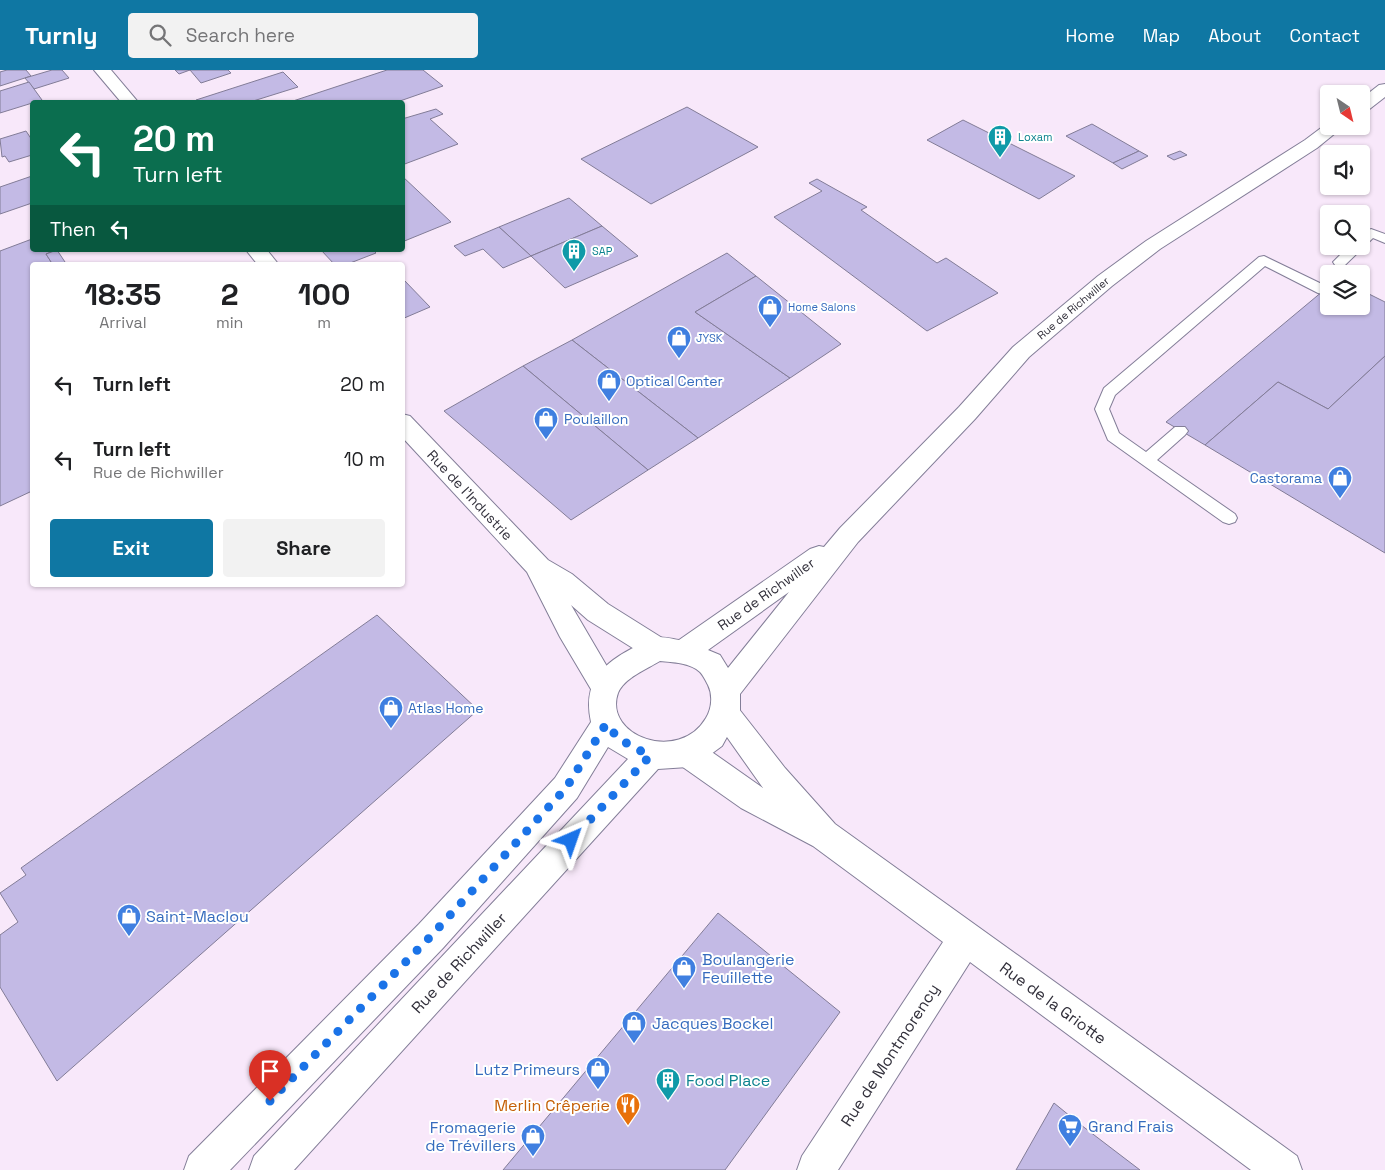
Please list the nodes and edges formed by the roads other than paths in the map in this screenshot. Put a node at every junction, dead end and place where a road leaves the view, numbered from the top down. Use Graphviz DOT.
graph roads {
  1 [pos="102,70"];
  2 [pos="1385,89"];
  3 [pos="128,100"];
  4 [pos="1370,100"];
  5 [pos="1323,135"];
  6 [pos="1370,234"];
  7 [pos="1385,240"];
  8 [pos="258,252"];
  9 [pos="1347,255"];
  10 [pos="266,262"];
  11 [pos="1340,262"];
  12 [pos="1320,288"];
  13 [pos="405,425"];
  14 [pos="1180,431"];
  15 [pos="1146,460"];
  16 [pos="1229,518"];
  17 [pos="849,535"];
  18 [pos="539,567"];
  19 [pos="670,650"];
  20 [pos="605,687"];
  21 [pos="725,702"];
  22 [pos="606,724"];
  23 [pos="688,752"];
  24 [pos="650,756"];
  25 [pos="824,835"];
  26 [pos="965,939"];
  27 [pos="203,1170"];
  28 [pos="268,1170"];
  29 [pos="816,1170"];
  30 [pos="1283,1170"];
  1 -- 3 [label="main road"];
  2 -- 4 [label="main road"];
  5 -- 17 [label="main road, Rue de Richwiller"];
  6 -- 7 [label="lane"];
  8 -- 10 [label="main road"];
  9 -- 11 [label="lane"];
  12 -- 15 [label="lane"];
  13 -- 18 [label="main road, Rue de l'Industrie"];
  14 -- 15 [label="lane"];
  15 -- 16 [label="lane"];
  17 -- 19 [label="main road, Rue de Richwiller"];
  17 -- 21 [label="main road, Rue de Richwiller"];
  18 -- 19 [label="main road, Rue de l'Industrie"];
  18 -- 20 [label="main road, Rue de l'Industrie"];
  19 -- 20 [label="main road"];
  19 -- 21 [label="main road"];
  20 -- 22 [label="main road"];
  21 -- 23 [label="main road"];
  21 -- 25 [label="main road, Rue de la Griotte"];
  22 -- 24 [label="main road"];
  22 -- 27 [label="main road"];
  23 -- 24 [label="main road"];
  23 -- 25 [label="main road, Rue de la Griotte"];
  24 -- 28 [label="main road, Rue de Richwiller"];
  25 -- 26 [label="main road, Rue de la Griotte"];
  26 -- 29 [label="main road, Rue de Montmorency"];
  26 -- 30 [label="main road, Rue de la Griotte"];
}
